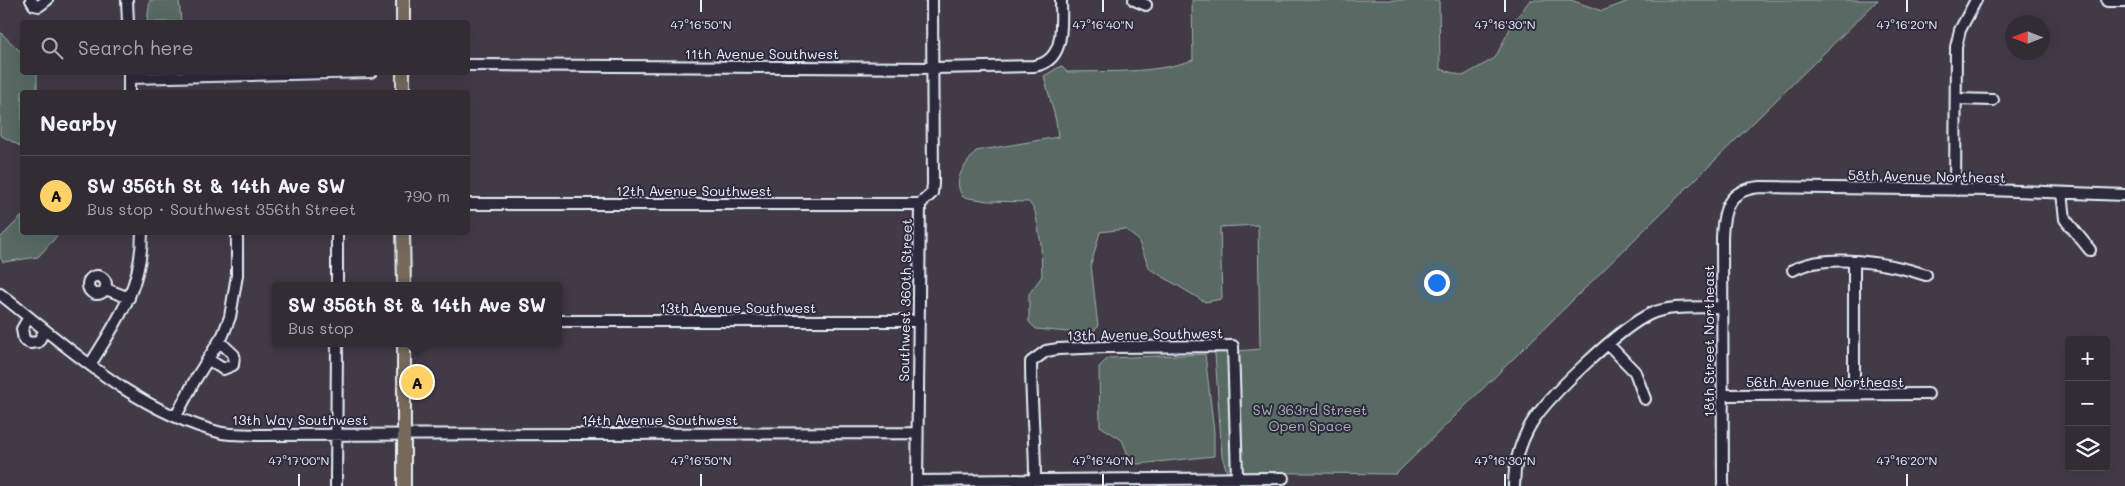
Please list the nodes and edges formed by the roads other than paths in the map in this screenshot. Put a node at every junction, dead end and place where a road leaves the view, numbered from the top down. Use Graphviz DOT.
graph roads {
  1 [pos="31,0"];
  2 [pos="47,0"];
  3 [pos="127,0"];
  4 [pos="403,0"];
  5 [pos="932,0"];
  6 [pos="1061,0"];
  7 [pos="1134,0"];
  8 [pos="1976,0"];
  9 [pos="2107,1"];
  10 [pos="2125,1"];
  11 [pos="1146,5"];
  12 [pos="128,20"];
  13 [pos="403,20"];
  14 [pos="470,65"];
  15 [pos="934,68"];
  16 [pos="129,75"];
  17 [pos="403,75"];
  18 [pos="129,90"];
  19 [pos="403,90"];
  20 [pos="1956,99"];
  21 [pos="1993,100"];
  22 [pos="1955,190"];
  23 [pos="2062,193"];
  24 [pos="2125,195"];
  25 [pos="1732,199"];
  26 [pos="470,204"];
  27 [pos="920,204"];
  28 [pos="142,235"];
  29 [pos="237,235"];
  30 [pos="337,235"];
  31 [pos="403,235"];
  32 [pos="2090,250"];
  33 [pos="1854,262"];
  34 [pos="1793,270"];
  35 [pos="1926,274"];
  36 [pos="337,282"];
  37 [pos="404,282"];
  38 [pos="106,289"];
  39 [pos="0,294"];
  40 [pos="129,298"];
  41 [pos="1721,307"];
  42 [pos="28,317"];
  43 [pos="562,320"];
  44 [pos="918,321"];
  45 [pos="45,330"];
  46 [pos="220,341"];
  47 [pos="1608,344"];
  48 [pos="337,347"];
  49 [pos="404,347"];
  50 [pos="209,360"];
  51 [pos="90,365"];
  52 [pos="1722,394"];
  53 [pos="1854,394"];
  54 [pos="1928,394"];
  55 [pos="1645,399"];
  56 [pos="176,416"];
  57 [pos="404,433"];
  58 [pos="917,433"];
  59 [pos="337,434"];
  60 [pos="1237,477"];
  61 [pos="1283,478"];
  62 [pos="1035,479"];
  63 [pos="917,483"];
  64 [pos="336,486"];
  65 [pos="404,486"];
  66 [pos="1514,486"];
  67 [pos="1722,486"];
  1 -- 2 [label="street"];
  3 -- 12 [label="street"];
  4 -- 13 [label="main road"];
  5 -- 15 [label="street, Southwest 360th Street"];
  6 -- 15 [label="street, 11th Avenue Southwest"];
  7 -- 11 [label="street"];
  8 -- 20 [label="street"];
  9 -- 10 [label="street"];
  14 -- 15 [label="street, 11th Avenue Southwest"];
  15 -- 27 [label="street, Southwest 360th Street"];
  16 -- 18 [label="street"];
  17 -- 19 [label="main road"];
  20 -- 21 [label="street"];
  20 -- 22 [label="street"];
  22 -- 23 [label="street, 58th Avenue Northeast"];
  22 -- 25 [label="street, 58th Avenue Northeast"];
  23 -- 24 [label="street, 58th Avenue Northeast"];
  23 -- 32 [label="street"];
  25 -- 41 [label="street, 18th Street Northeast"];
  26 -- 27 [label="street, 12th Avenue Southwest"];
  27 -- 44 [label="street, Southwest 360th Street"];
  28 -- 40 [label="street"];
  29 -- 46 [label="street"];
  30 -- 36 [label="street"];
  31 -- 37 [label="main road"];
  33 -- 34 [label="street"];
  33 -- 35 [label="street"];
  33 -- 53 [label="street"];
  38 -- 40 [label="street"];
  39 -- 42 [label="street, 13th Way Southwest"];
  40 -- 51 [label="street"];
  41 -- 47 [label="street"];
  41 -- 52 [label="street, 18th Street Northeast"];
  42 -- 45 [label="street, 13th Way Southwest"];
  42 -- 45 [label="street"];
  43 -- 44 [label="street, 13th Avenue Southwest"];
  44 -- 58 [label="street, Southwest 360th Street"];
  45 -- 51 [label="street, 13th Way Southwest"];
  46 -- 50 [label="street"];
  46 -- 50 [label="street"];
  47 -- 55 [label="street"];
  47 -- 66 [label="street"];
  48 -- 59 [label="street"];
  49 -- 57 [label="main road"];
  50 -- 56 [label="street"];
  51 -- 56 [label="street, 13th Way Southwest"];
  52 -- 53 [label="street, 56th Avenue Northeast"];
  52 -- 67 [label="street, 18th Street Northeast"];
  53 -- 54 [label="street, 56th Avenue Northeast"];
  56 -- 59 [label="street, 13th Way Southwest"];
  57 -- 58 [label="street, 14th Avenue Southwest"];
  57 -- 59 [label="street, 13th Way Southwest"];
  57 -- 65 [label="main road"];
  58 -- 63 [label="street, Southwest 360th Street"];
  59 -- 64 [label="street"];
  60 -- 61 [label="street"];
  60 -- 62 [label="street"];
  60 -- 62 [label="street, 13th Avenue Southwest"];
  62 -- 63 [label="street"];
}
